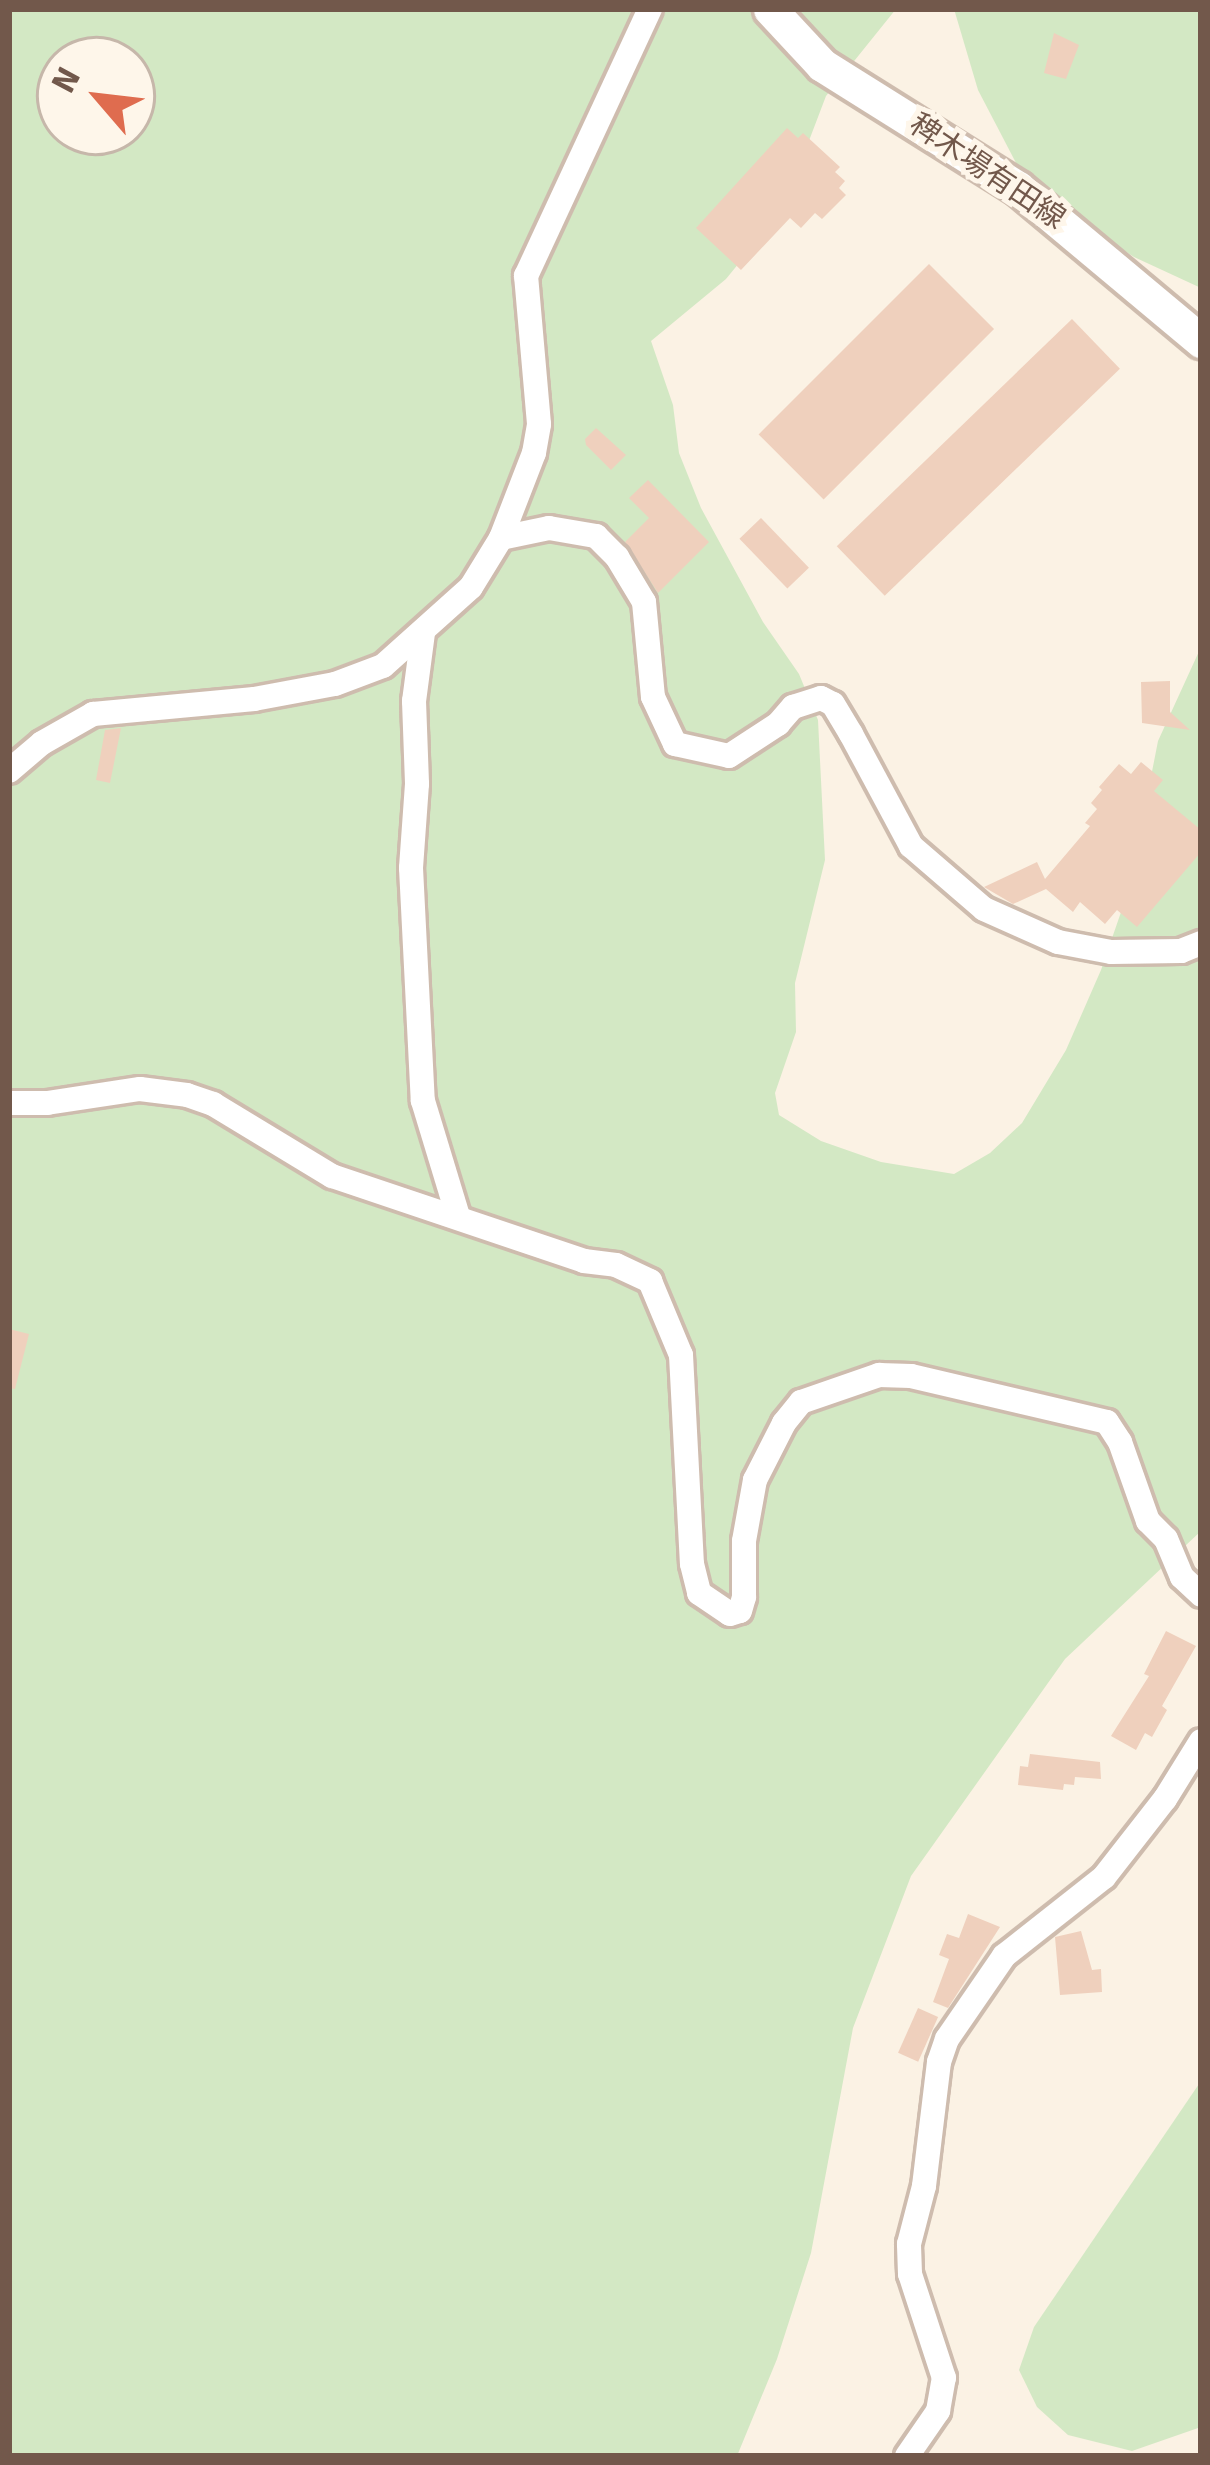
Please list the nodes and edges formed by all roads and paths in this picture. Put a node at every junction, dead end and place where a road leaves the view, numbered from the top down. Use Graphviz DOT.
graph roads {
  1 [pos="650,9"];
  2 [pos="770,9"];
  3 [pos="1201,341"];
  4 [pos="501,538"];
  5 [pos="423,633"];
  6 [pos="9,771"];
  7 [pos="1201,943"];
  8 [pos="9,1103"];
  9 [pos="458,1216"];
  10 [pos="1201,1594"];
  11 [pos="1201,1741"];
  12 [pos="907,2456"];
  1 -- 4 [label="street"];
  2 -- 3 [label="main road, 稗木場有田線"];
  4 -- 5 [label="street"];
  4 -- 7 [label="street"];
  5 -- 6 [label="street"];
  5 -- 9 [label="street"];
  8 -- 9 [label="street"];
  9 -- 10 [label="street"];
  11 -- 12 [label="street"];
}
